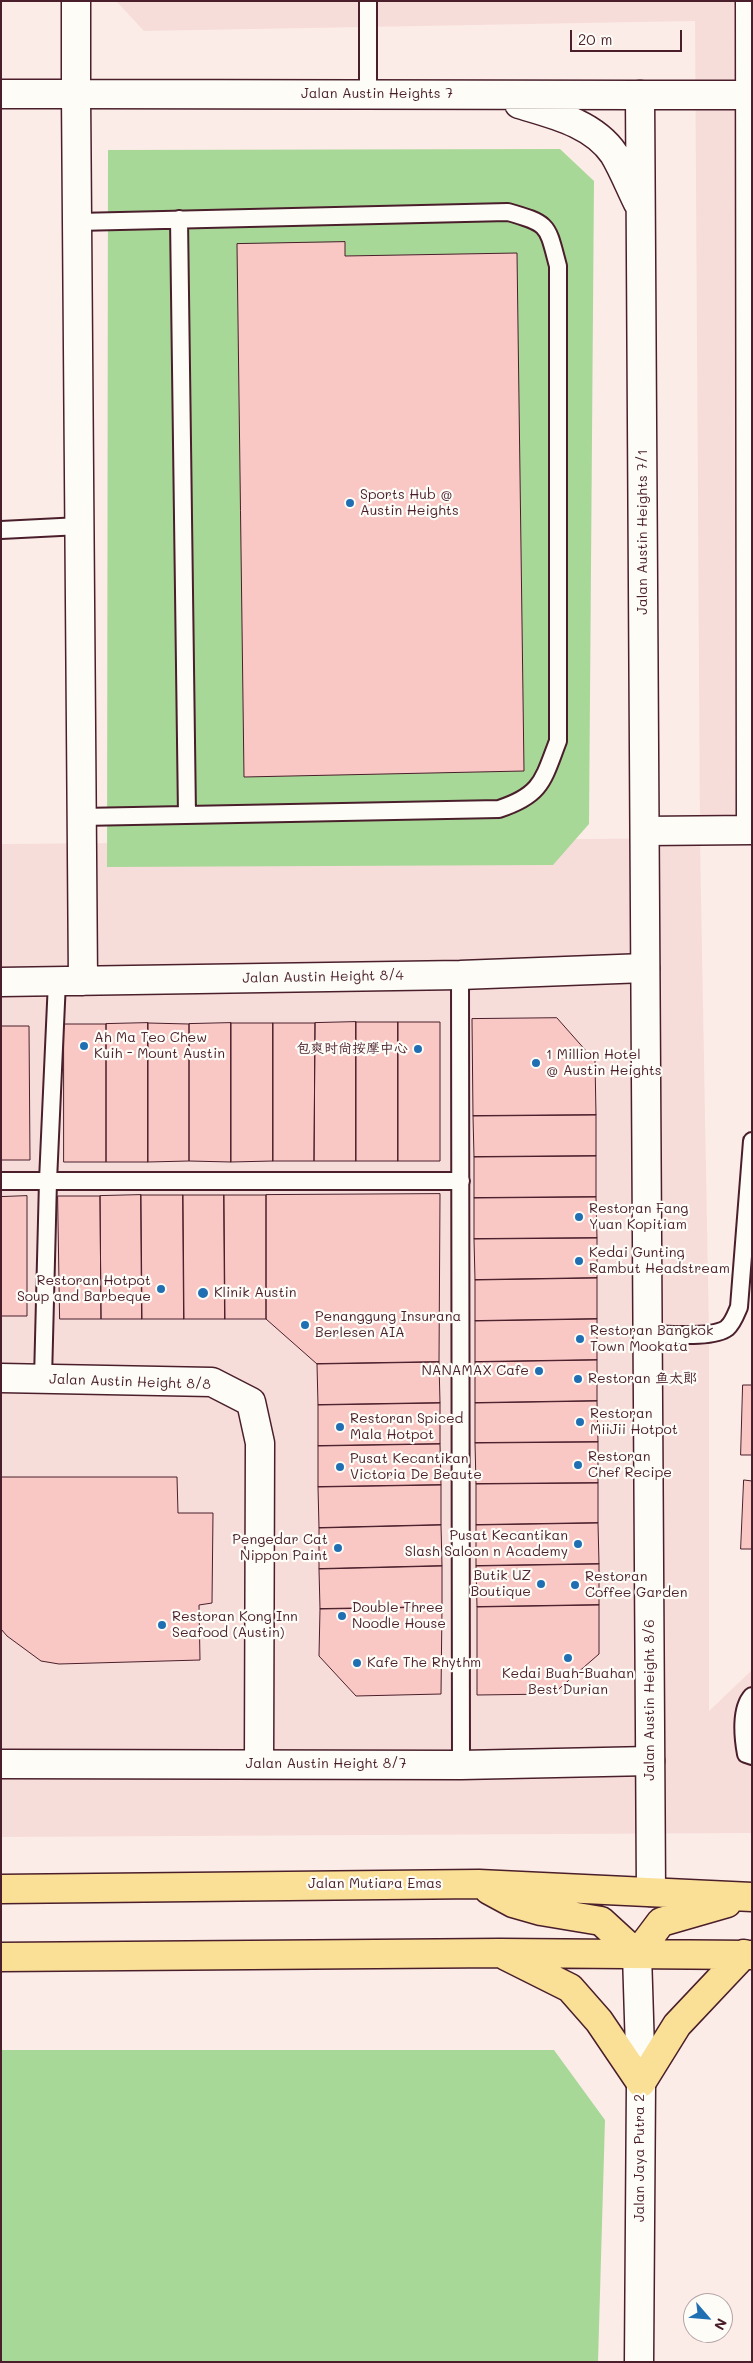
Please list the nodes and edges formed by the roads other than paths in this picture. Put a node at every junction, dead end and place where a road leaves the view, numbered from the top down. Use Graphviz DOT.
graph roads {
  1 [pos="76,1"];
  2 [pos="368,1"];
  3 [pos="750,1"];
  4 [pos="1,94"];
  5 [pos="76,94"];
  6 [pos="368,94"];
  7 [pos="489,95"];
  8 [pos="640,95"];
  9 [pos="751,95"];
  10 [pos="641,209"];
  11 [pos="179,219"];
  12 [pos="77,222"];
  13 [pos="751,473"];
  14 [pos="80,526"];
  15 [pos="1,530"];
  16 [pos="187,815"];
  17 [pos="82,817"];
  18 [pos="752,830"];
  19 [pos="645,831"];
  20 [pos="645,968"];
  21 [pos="460,975"];
  22 [pos="70,981"];
  23 [pos="1,982"];
  24 [pos="752,1141"];
  25 [pos="1,1181"];
  26 [pos="48,1181"];
  27 [pos="460,1182"];
  28 [pos="648,1334"];
  29 [pos="1,1378"];
  30 [pos="43,1379"];
  31 [pos="752,1696"];
  32 [pos="752,1756"];
  33 [pos="650,1761"];
  34 [pos="1,1764"];
  35 [pos="260,1764"];
  36 [pos="461,1765"];
  37 [pos="478,1884"];
  38 [pos="1,1889"];
  39 [pos="651,1892"];
  40 [pos="751,1897"];
  41 [pos="500,1953"];
  42 [pos="637,1954"];
  43 [pos="748,1954"];
  44 [pos="1,1957"];
  45 [pos="641,2083"];
  46 [pos="639,2362"];
  1 -- 5 [label="street"];
  2 -- 6 [label="lane"];
  3 -- 9 [label="street"];
  4 -- 5 [label="street, Jalan Austin Heights 7"];
  5 -- 6 [label="street, Jalan Austin Heights 7"];
  5 -- 12 [label="street"];
  6 -- 7 [label="street, Jalan Austin Heights 7"];
  7 -- 8 [label="street, Jalan Austin Heights 7"];
  7 -- 10 [label="street"];
  8 -- 9 [label="street, Jalan Austin Heights 7"];
  8 -- 10 [label="street, Jalan Austin Heights 7/1"];
  9 -- 13 [label="street"];
  10 -- 19 [label="street, Jalan Austin Heights 7/1"];
  11 -- 12 [label="lane"];
  11 -- 16 [label="lane"];
  11 -- 16 [label="lane"];
  12 -- 14 [label="street"];
  13 -- 18 [label="street"];
  14 -- 15 [label="lane"];
  14 -- 17 [label="street"];
  16 -- 17 [label="lane"];
  17 -- 22 [label="street"];
  18 -- 19 [label="street"];
  19 -- 20 [label="street, Jalan Austin Heights 7/1"];
  20 -- 21 [label="street, Jalan Austin Height 8/4"];
  20 -- 28 [label="street, Jalan Austin Height 8/6"];
  21 -- 22 [label="street, Jalan Austin Height 8/4"];
  21 -- 27 [label="lane"];
  22 -- 23 [label="street, Jalan Austin Height 8/4"];
  22 -- 26 [label="lane"];
  24 -- 28 [label="lane"];
  25 -- 26 [label="lane"];
  26 -- 27 [label="lane"];
  26 -- 30 [label="lane"];
  27 -- 36 [label="lane"];
  28 -- 33 [label="street, Jalan Austin Height 8/6"];
  29 -- 30 [label="street, Jalan Austin Height 8/8"];
  30 -- 35 [label="street, Jalan Austin Height 8/8"];
  31 -- 32 [label="lane"];
  33 -- 36 [label="street, Jalan Austin Height 8/7"];
  33 -- 39 [label="street, Jalan Austin Height 8/6"];
  34 -- 35 [label="street, Jalan Austin Height 8/7"];
  35 -- 36 [label="street, Jalan Austin Height 8/7"];
  37 -- 38 [label="main road, Jalan Mutiara Emas"];
  37 -- 39 [label="main road, Jalan Mutiara Emas"];
  37 -- 42 [label="main road"];
  39 -- 40 [label="main road, Jalan Mutiara Emas"];
  40 -- 42 [label="main road"];
  41 -- 42 [label="main road"];
  41 -- 44 [label="main road"];
  41 -- 45 [label="main road"];
  42 -- 43 [label="main road"];
  42 -- 45 [label="street, Jalan Jaya Putra 2"];
  43 -- 45 [label="main road"];
  45 -- 46 [label="street, Jalan Jaya Putra 2"];
}
